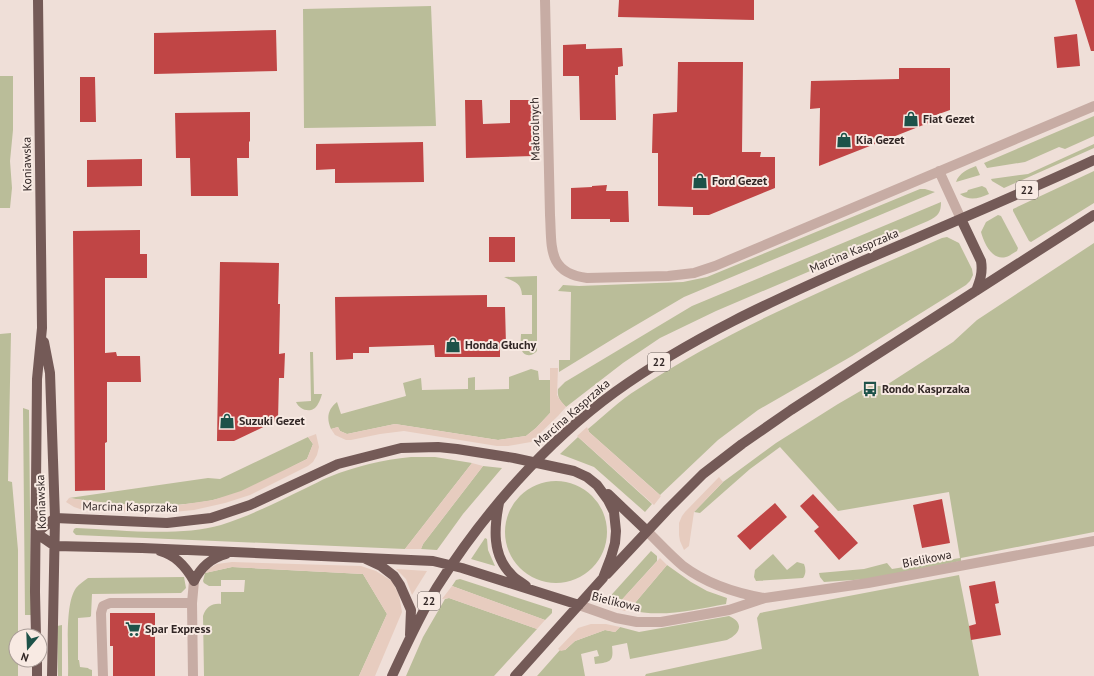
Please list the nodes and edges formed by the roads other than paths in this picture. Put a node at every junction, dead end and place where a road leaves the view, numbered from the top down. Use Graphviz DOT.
graph roads {
  1 [pos="38,0"];
  2 [pos="545,0"];
  3 [pos="1094,106"];
  4 [pos="1094,160"];
  5 [pos="939,171"];
  6 [pos="1094,215"];
  7 [pos="960,219"];
  8 [pos="976,291"];
  9 [pos="42,328"];
  10 [pos="535,462"];
  11 [pos="598,485"];
  12 [pos="500,501"];
  13 [pos="55,518"];
  14 [pos="647,531"];
  15 [pos="36,533"];
  16 [pos="1094,541"];
  17 [pos="55,546"];
  18 [pos="142,548"];
  19 [pos="238,552"];
  20 [pos="362,558"];
  21 [pos="452,565"];
  22 [pos="603,578"];
  23 [pos="194,581"];
  24 [pos="530,590"];
  25 [pos="765,598"];
  26 [pos="192,603"];
  27 [pos="579,606"];
  28 [pos="36,628"];
  29 [pos="410,639"];
  30 [pos="52,676"];
  31 [pos="103,676"];
  32 [pos="193,676"];
  33 [pos="392,676"];
  34 [pos="515,676"];
  1 -- 9 [label="main road, Koniawska"];
  2 -- 5 [label="street, Małorolnych"];
  3 -- 5 [label="street"];
  4 -- 7 [label="main road, Marcina Kasprzaka / 22"];
  5 -- 7 [label="street"];
  6 -- 8 [label="main road"];
  7 -- 8 [label="main road"];
  7 -- 10 [label="main road, Marcina Kasprzaka / 22"];
  8 -- 14 [label="main road"];
  9 -- 13 [label="main road, Koniawska"];
  9 -- 15 [label="main road, Koniawska"];
  10 -- 11 [label="main road"];
  10 -- 12 [label="main road, 22"];
  10 -- 13 [label="main road, Marcina Kasprzaka"];
  11 -- 14 [label="main road"];
  11 -- 22 [label="main road"];
  12 -- 21 [label="main road, 22"];
  12 -- 24 [label="main road"];
  13 -- 15 [label="main road"];
  13 -- 17 [label="main road, Koniawska"];
  14 -- 22 [label="main road"];
  14 -- 25 [label="street, Bielikowa"];
  15 -- 17 [label="main road"];
  15 -- 28 [label="main road, Koniawska"];
  16 -- 25 [label="street, Bielikowa"];
  17 -- 18 [label="main road"];
  17 -- 30 [label="main road, Koniawska"];
  18 -- 19 [label="main road"];
  18 -- 23 [label="main road"];
  19 -- 20 [label="main road"];
  19 -- 23 [label="main road"];
  20 -- 21 [label="main road"];
  20 -- 29 [label="main road"];
  21 -- 24 [label="main road"];
  21 -- 29 [label="main road, 22"];
  22 -- 27 [label="main road"];
  23 -- 26 [label="street"];
  24 -- 27 [label="main road"];
  25 -- 27 [label="street, Bielikowa"];
  26 -- 31 [label="street"];
  26 -- 32 [label="street"];
  27 -- 34 [label="main road"];
  29 -- 33 [label="main road, 22"];
}
